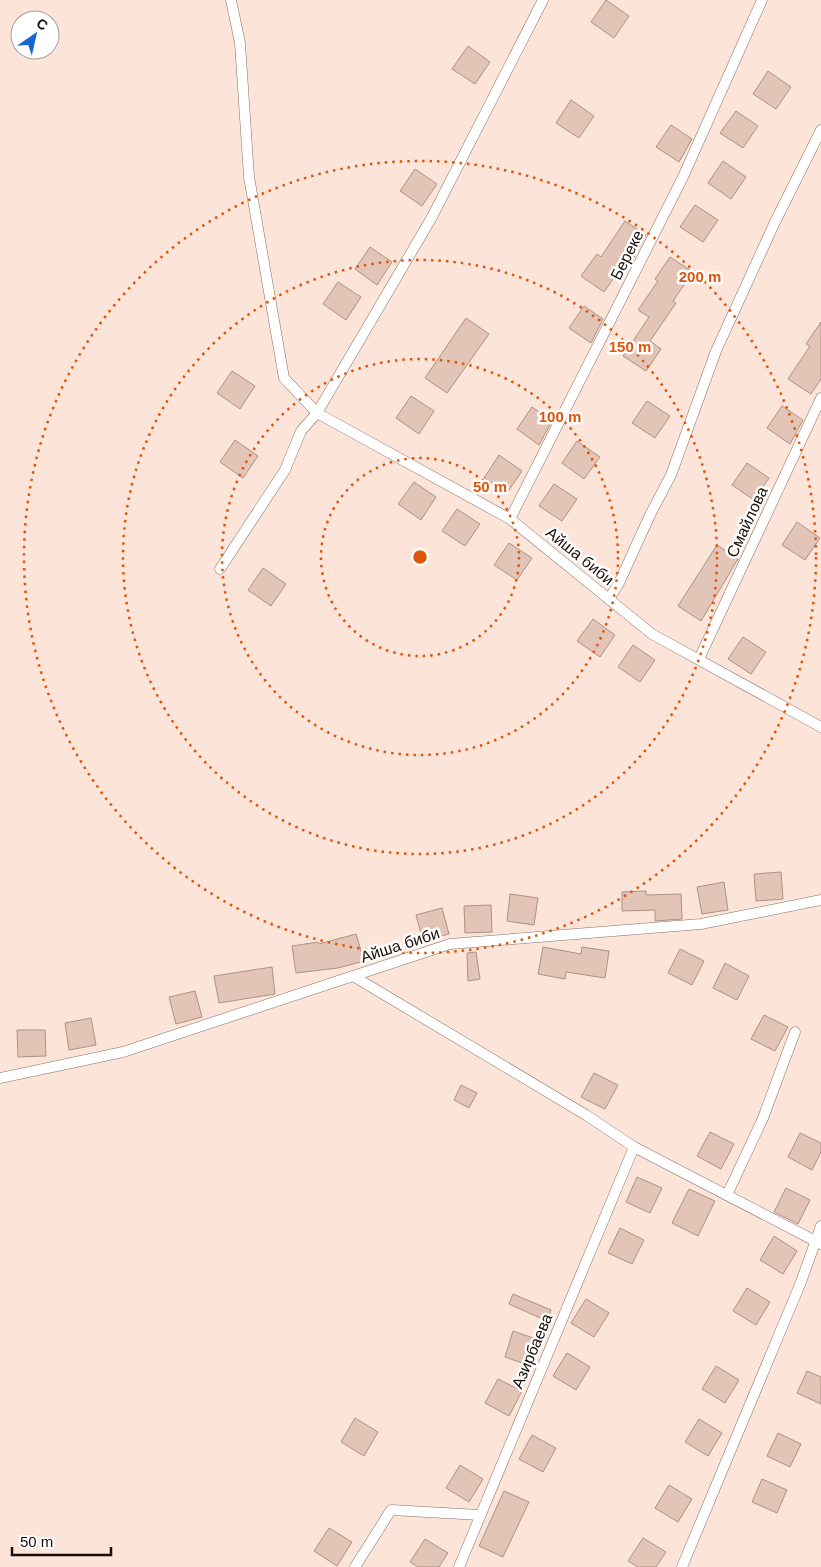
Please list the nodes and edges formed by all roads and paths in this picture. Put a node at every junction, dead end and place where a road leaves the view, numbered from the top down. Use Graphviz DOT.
graph roads {
  1 [pos="231,0"];
  2 [pos="542,0"];
  3 [pos="762,0"];
  4 [pos="821,130"];
  5 [pos="821,398"];
  6 [pos="317,413"];
  7 [pos="510,519"];
  8 [pos="220,569"];
  9 [pos="609,599"];
  10 [pos="699,659"];
  11 [pos="821,727"];
  12 [pos="821,900"];
  13 [pos="353,976"];
  14 [pos="795,1032"];
  15 [pos="0,1078"];
  16 [pos="634,1147"];
  17 [pos="727,1195"];
  18 [pos="821,1226"];
  19 [pos="818,1243"];
  20 [pos="480,1515"];
  21 [pos="355,1567"];
  22 [pos="459,1567"];
  23 [pos="682,1567"];
  1 -- 6 [label="street, Айша биби"];
  2 -- 6 [label="street"];
  3 -- 7 [label="street, Береке"];
  4 -- 9 [label="street"];
  5 -- 10 [label="street, Смайлова"];
  6 -- 7 [label="street, Айша биби"];
  6 -- 8 [label="street"];
  7 -- 9 [label="street, Айша биби"];
  9 -- 10 [label="street, Айша биби"];
  10 -- 11 [label="street, Айша биби"];
  12 -- 13 [label="street, Айша биби"];
  13 -- 15 [label="street, Айша биби"];
  13 -- 16 [label="street"];
  14 -- 17 [label="street"];
  16 -- 17 [label="street"];
  16 -- 20 [label="street, Азирбаева"];
  17 -- 19 [label="street"];
  18 -- 19 [label="street"];
  19 -- 23 [label="street"];
  20 -- 21 [label="street"];
  20 -- 22 [label="street, Азирбаева"];
}
